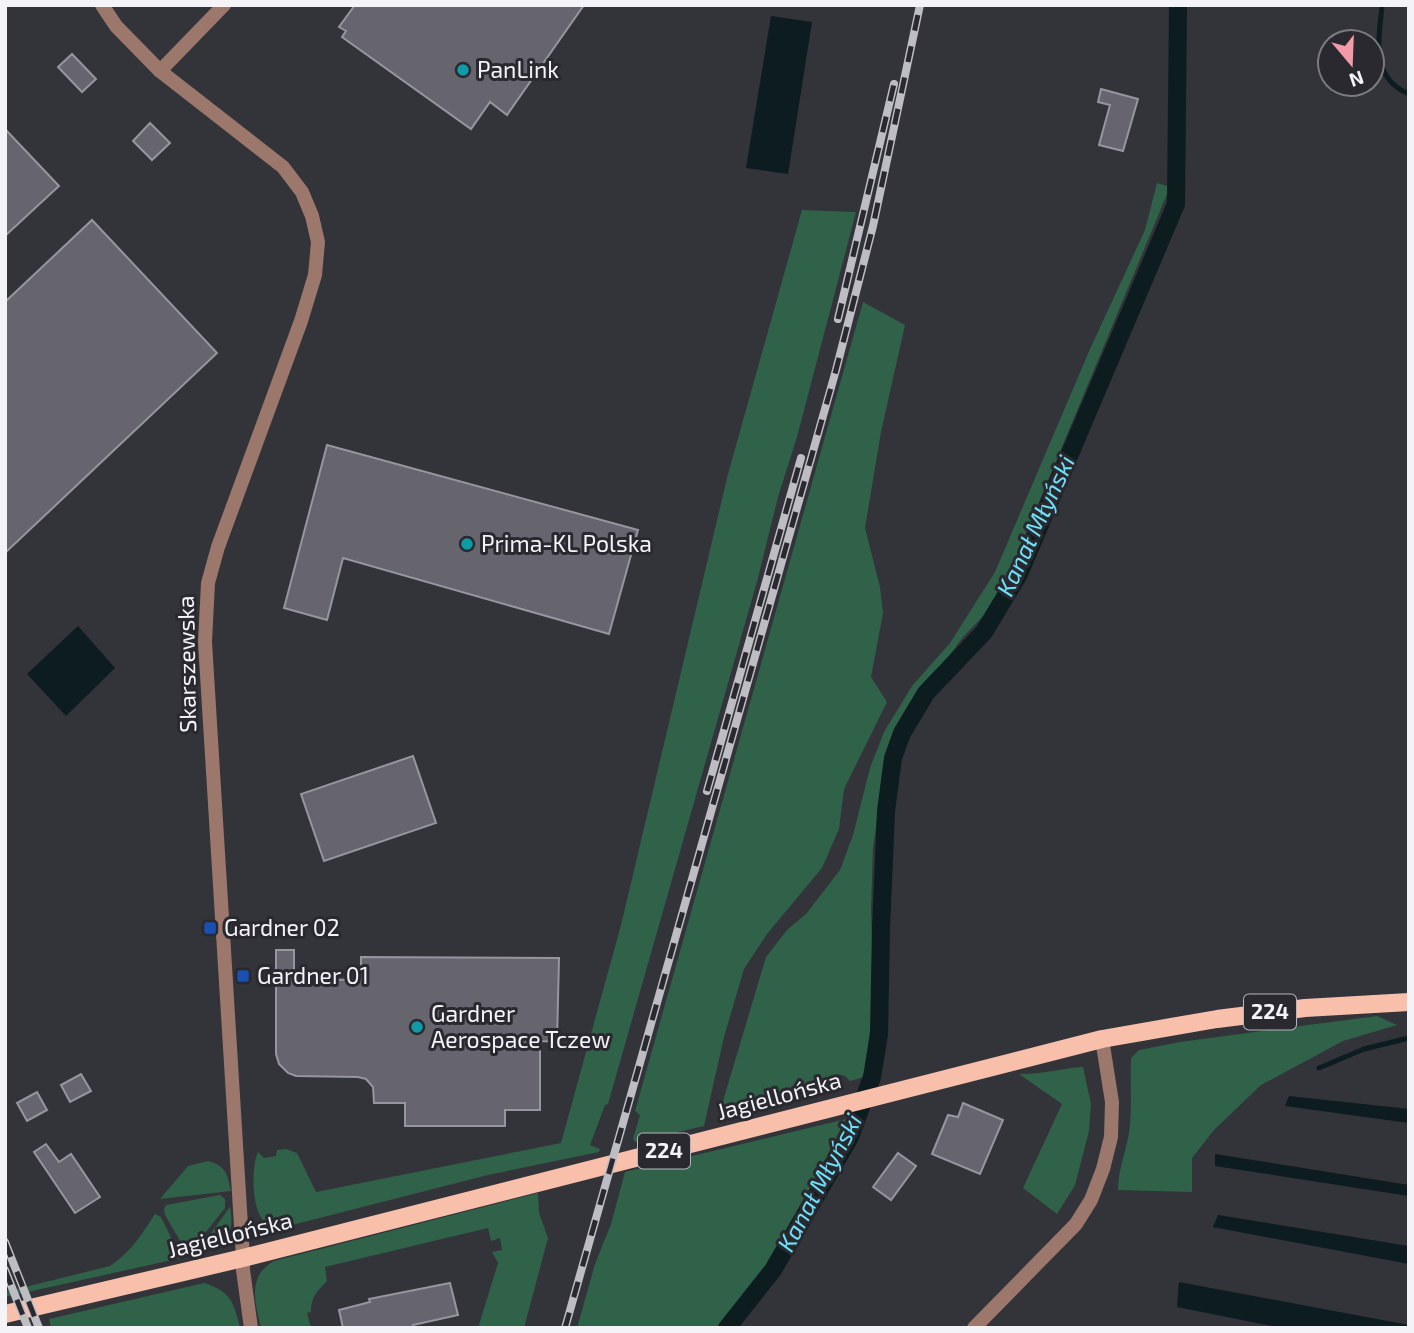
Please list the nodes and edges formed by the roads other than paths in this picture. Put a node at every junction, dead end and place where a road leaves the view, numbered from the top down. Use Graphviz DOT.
graph roads {
  1 [pos="102,5"];
  2 [pos="224,5"];
  3 [pos="160,71"];
  4 [pos="1409,1002"];
  5 [pos="1102,1039"];
  6 [pos="243,1258"];
  7 [pos="5,1314"];
  8 [pos="251,1328"];
  9 [pos="974,1328"];
  1 -- 3 [label="street, Skarszewska"];
  2 -- 3 [label="street"];
  3 -- 6 [label="street, Skarszewska"];
  4 -- 5 [label="main road, Jagiellońska / 224"];
  5 -- 6 [label="main road, Jagiellońska / 224"];
  5 -- 9 [label="street"];
  6 -- 7 [label="main road, Jagiellońska / 224"];
  6 -- 8 [label="street, Skarszewska"];
}
